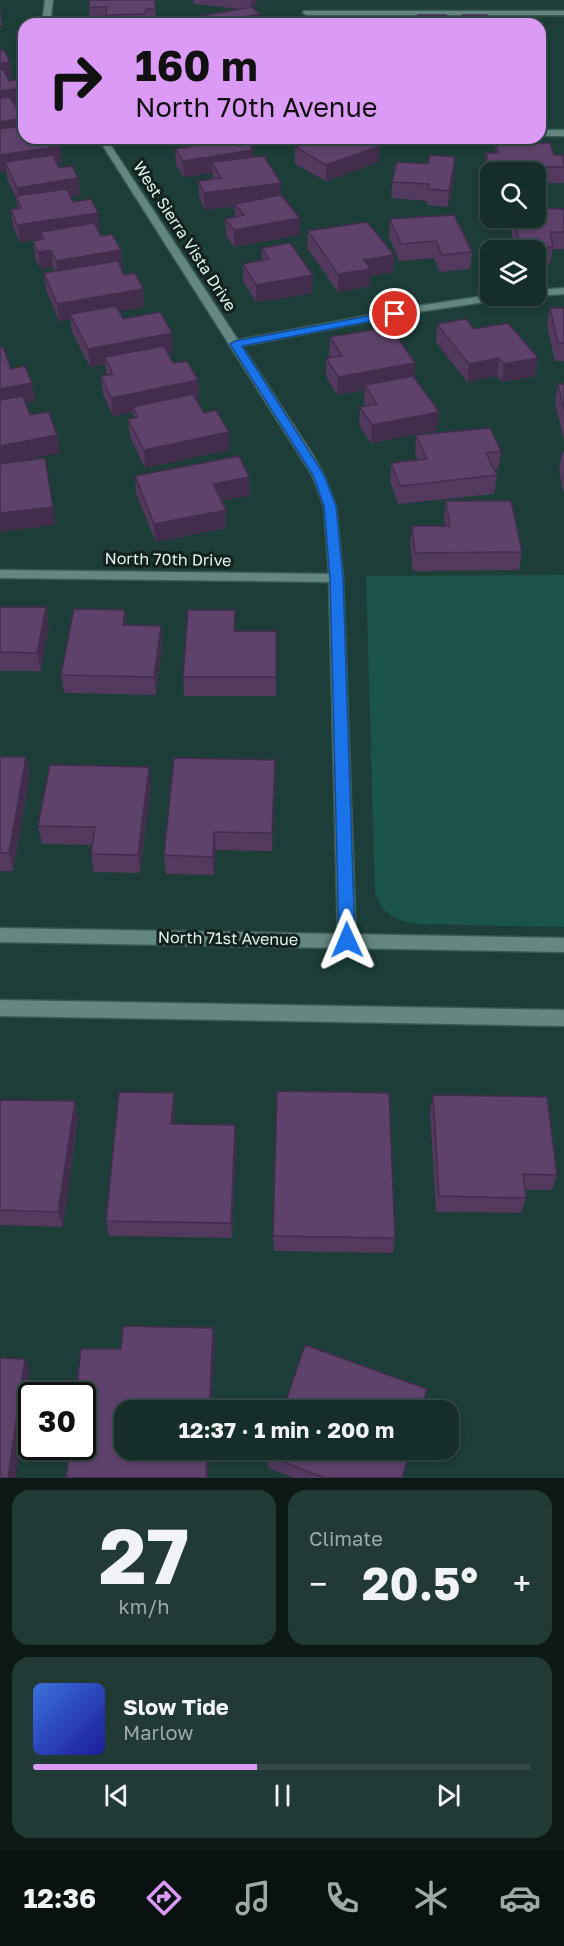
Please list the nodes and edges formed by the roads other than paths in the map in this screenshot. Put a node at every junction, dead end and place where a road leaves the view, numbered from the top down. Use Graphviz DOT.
graph roads {
  1 [pos="49,0"];
  2 [pos="307,13"];
  3 [pos="564,13"];
  4 [pos="47,18"];
  5 [pos="546,133"];
  6 [pos="564,133"];
  7 [pos="106,144"];
  8 [pos="564,291"];
  9 [pos="546,292"];
  10 [pos="480,300"];
  11 [pos="235,344"];
  12 [pos="0,574"];
  13 [pos="336,578"];
  14 [pos="0,935"];
  15 [pos="347,940"];
  16 [pos="564,945"];
  17 [pos="0,1008"];
  18 [pos="564,1018"];
  1 -- 4 [label="street"];
  2 -- 3 [label="street"];
  5 -- 6 [label="street"];
  7 -- 11 [label="street, West Sierra Vista Drive"];
  8 -- 9 [label="street"];
  10 -- 11 [label="street"];
  11 -- 13 [label="street, West Sierra Vista Drive"];
  12 -- 13 [label="street, North 70th Drive"];
  13 -- 15 [label="street, West Sierra Vista Drive"];
  14 -- 15 [label="street, North 71st Avenue"];
  15 -- 16 [label="street, North 71st Avenue"];
  17 -- 18 [label="street"];
}
